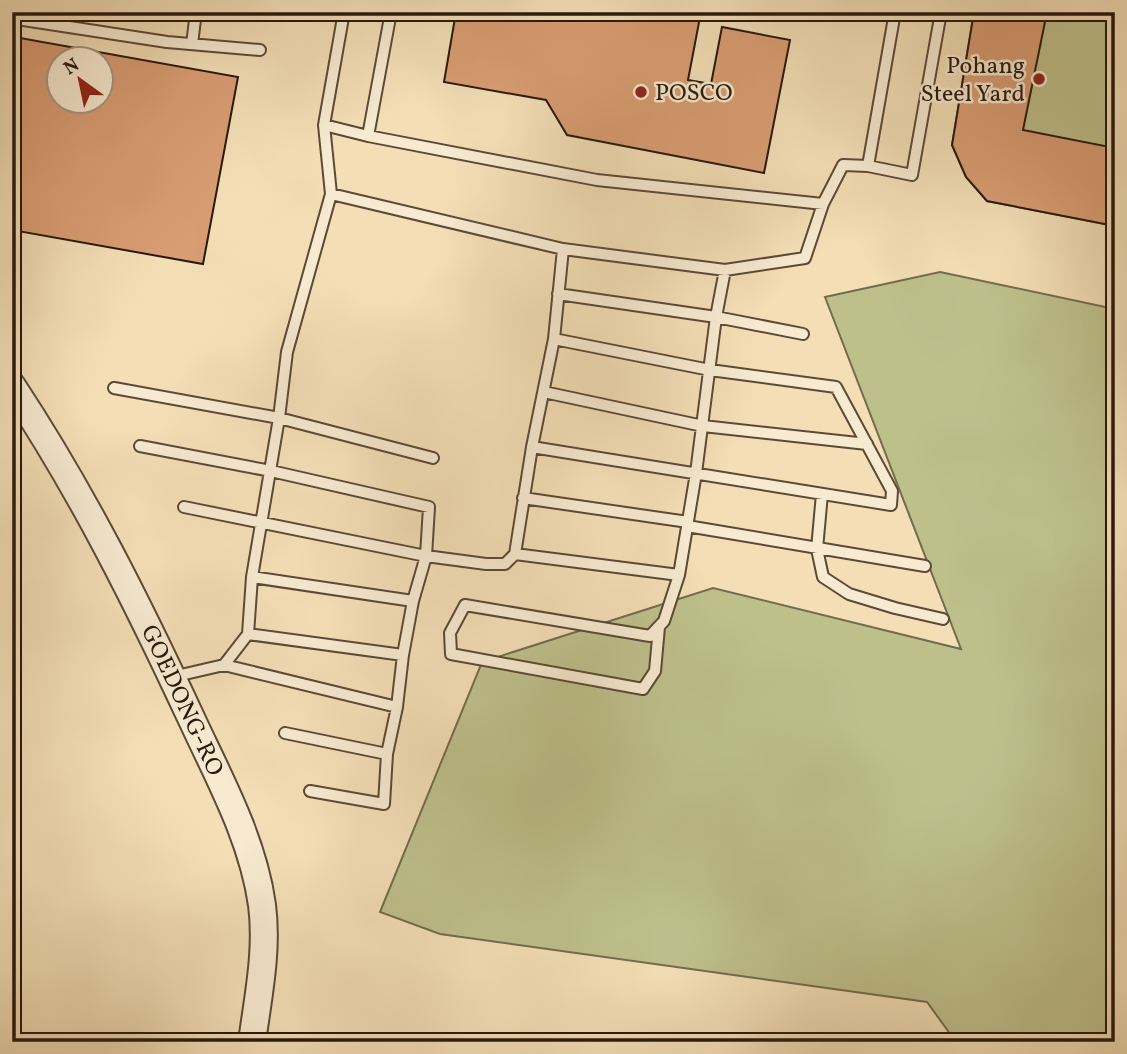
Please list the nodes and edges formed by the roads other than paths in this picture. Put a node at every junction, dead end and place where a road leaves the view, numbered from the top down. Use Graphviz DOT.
graph roads {
  1 [pos="18,12"];
  2 [pos="196,12"];
  3 [pos="344,12"];
  4 [pos="391,12"];
  5 [pos="895,12"];
  6 [pos="941,12"];
  7 [pos="192,44"];
  8 [pos="260,50"];
  9 [pos="324,125"];
  10 [pos="368,136"];
  11 [pos="868,166"];
  12 [pos="331,194"];
  13 [pos="823,204"];
  14 [pos="563,249"];
  15 [pos="725,270"];
  16 [pos="558,294"];
  17 [pos="716,317"];
  18 [pos="803,334"];
  19 [pos="554,339"];
  20 [pos="710,370"];
  21 [pos="12,386"];
  22 [pos="114,388"];
  23 [pos="544,392"];
  24 [pos="279,418"];
  25 [pos="703,426"];
  26 [pos="867,444"];
  27 [pos="140,446"];
  28 [pos="531,447"];
  29 [pos="433,458"];
  30 [pos="271,471"];
  31 [pos="696,473"];
  32 [pos="822,494"];
  33 [pos="523,498"];
  34 [pos="184,507"];
  35 [pos="262,524"];
  36 [pos="687,524"];
  37 [pos="817,549"];
  38 [pos="514,554"];
  39 [pos="426,556"];
  40 [pos="925,566"];
  41 [pos="679,575"];
  42 [pos="252,577"];
  43 [pos="413,601"];
  44 [pos="943,619"];
  45 [pos="659,627"];
  46 [pos="247,634"];
  47 [pos="403,655"];
  48 [pos="224,665"];
  49 [pos="173,677"];
  50 [pos="397,707"];
  51 [pos="285,733"];
  52 [pos="387,754"];
  53 [pos="310,791"];
  54 [pos="252,1042"];
  1 -- 7 [label="lane"];
  2 -- 7 [label="lane"];
  3 -- 9 [label="lane"];
  4 -- 10 [label="lane"];
  5 -- 11 [label="lane"];
  6 -- 11 [label="lane"];
  7 -- 8 [label="lane"];
  9 -- 10 [label="lane"];
  9 -- 12 [label="lane"];
  10 -- 13 [label="lane"];
  11 -- 13 [label="lane"];
  12 -- 14 [label="lane"];
  12 -- 24 [label="lane"];
  13 -- 15 [label="lane"];
  14 -- 15 [label="lane"];
  14 -- 16 [label="lane"];
  15 -- 17 [label="lane"];
  16 -- 17 [label="lane"];
  16 -- 19 [label="lane"];
  17 -- 18 [label="lane"];
  17 -- 20 [label="lane"];
  19 -- 20 [label="lane"];
  19 -- 23 [label="lane"];
  20 -- 25 [label="lane"];
  20 -- 26 [label="lane"];
  21 -- 49 [label="street, GOEDONG-RO"];
  22 -- 24 [label="lane"];
  23 -- 25 [label="lane"];
  23 -- 28 [label="lane"];
  24 -- 29 [label="lane"];
  24 -- 30 [label="lane"];
  25 -- 26 [label="lane"];
  25 -- 31 [label="lane"];
  26 -- 32 [label="lane"];
  27 -- 30 [label="lane"];
  28 -- 31 [label="lane"];
  28 -- 33 [label="lane"];
  30 -- 35 [label="lane"];
  30 -- 39 [label="lane"];
  31 -- 32 [label="lane"];
  31 -- 36 [label="lane"];
  32 -- 37 [label="lane"];
  33 -- 36 [label="lane"];
  33 -- 38 [label="lane"];
  34 -- 35 [label="lane"];
  35 -- 39 [label="lane"];
  35 -- 42 [label="lane"];
  36 -- 37 [label="lane"];
  36 -- 41 [label="lane"];
  37 -- 40 [label="lane"];
  37 -- 44 [label="lane"];
  38 -- 39 [label="lane"];
  38 -- 41 [label="lane"];
  39 -- 43 [label="lane"];
  41 -- 45 [label="lane"];
  42 -- 43 [label="lane"];
  42 -- 46 [label="lane"];
  43 -- 47 [label="lane"];
  45 -- 45 [label="lane"];
  46 -- 47 [label="lane"];
  46 -- 48 [label="lane"];
  47 -- 50 [label="lane"];
  48 -- 49 [label="lane"];
  48 -- 50 [label="lane"];
  49 -- 54 [label="street, GOEDONG-RO"];
  50 -- 52 [label="lane"];
  51 -- 52 [label="lane"];
  52 -- 53 [label="lane"];
}
